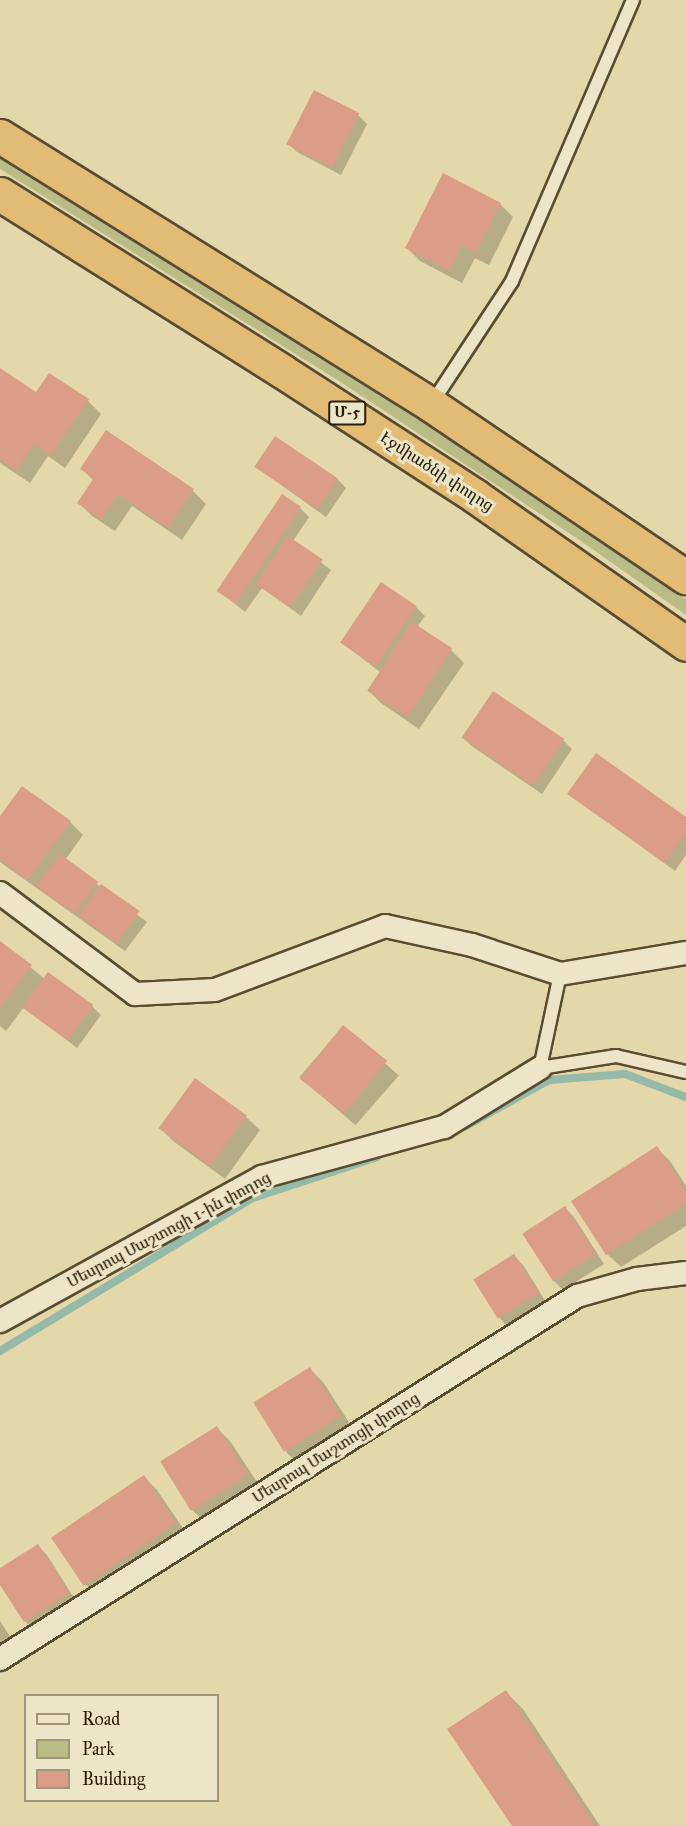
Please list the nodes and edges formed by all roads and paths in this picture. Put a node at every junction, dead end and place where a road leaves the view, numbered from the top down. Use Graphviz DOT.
graph roads {
  1 [pos="633,0"];
  2 [pos="0,135"];
  3 [pos="0,194"];
  4 [pos="430,404"];
  5 [pos="686,576"];
  6 [pos="686,644"];
  7 [pos="0,893"];
  8 [pos="686,953"];
  9 [pos="560,974"];
  10 [pos="540,1068"];
  11 [pos="686,1072"];
  12 [pos="686,1273"];
  13 [pos="0,1321"];
  14 [pos="0,1659"];
  1 -- 4 [label="lane"];
  2 -- 4 [label="highway"];
  3 -- 6 [label="highway, Էջմիածնի փողոց / Մ-5"];
  4 -- 5 [label="highway"];
  7 -- 9 [label="street"];
  8 -- 9 [label="street"];
  9 -- 10 [label="lane"];
  10 -- 11 [label="lane"];
  10 -- 13 [label="street, Մեսրոպ Մաշտոցի 1-ին փողոց"];
  12 -- 14 [label="street, Մեսրոպ Մաշտոցի փողոց"];
}
